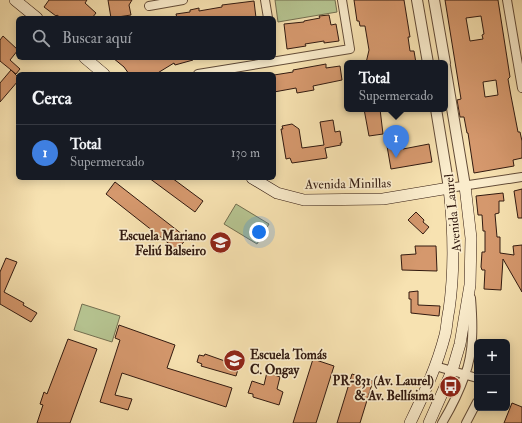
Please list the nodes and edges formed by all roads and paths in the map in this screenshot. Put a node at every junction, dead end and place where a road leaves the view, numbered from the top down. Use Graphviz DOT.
graph roads {
  1 [pos="15,0"];
  2 [pos="183,0"];
  3 [pos="265,0"];
  4 [pos="342,0"];
  5 [pos="417,0"];
  6 [pos="434,0"];
  7 [pos="507,0"];
  8 [pos="149,6"];
  9 [pos="35,16"];
  10 [pos="268,16"];
  11 [pos="87,60"];
  12 [pos="274,60"];
  13 [pos="276,60"];
  14 [pos="427,60"];
  15 [pos="444,60"];
  16 [pos="102,72"];
  17 [pos="209,72"];
  18 [pos="448,84"];
  19 [pos="522,88"];
  20 [pos="436,112"];
  21 [pos="522,177"];
  22 [pos="255,180"];
  23 [pos="465,186"];
  24 [pos="449,188"];
  25 [pos="470,285"];
  26 [pos="435,366"];
  27 [pos="452,371"];
  28 [pos="466,374"];
  29 [pos="474,377"];
  30 [pos="474,408"];
  31 [pos="410,423"];
  32 [pos="429,423"];
  33 [pos="442,423"];
  34 [pos="466,423"];
  1 -- 9 [label="main road"];
  2 -- 8 [label="street"];
  3 -- 10 [label="street"];
  4 -- 13 [label="street"];
  5 -- 14 [label="street"];
  6 -- 15 [label="street"];
  7 -- 19 [label="street"];
  11 -- 16 [label="main road"];
  12 -- 17 [label="street"];
  18 -- 23 [label="street, Avenida Laurel"];
  20 -- 24 [label="street, Avenida Laurel"];
  21 -- 23 [label="street"];
  22 -- 24 [label="main road, Avenida Minillas"];
  23 -- 24 [label="street"];
  23 -- 25 [label="main road, Avenida Laurel"];
  24 -- 26 [label="main road, Avenida Laurel"];
  25 -- 27 [label="main road, Avenida Laurel"];
  25 -- 28 [label="street"];
  26 -- 27 [label="street"];
  26 -- 31 [label="main road, Avenida Laurel"];
  27 -- 28 [label="street"];
  27 -- 32 [label="main road, Avenida Laurel"];
  28 -- 29 [label="street"];
  28 -- 33 [label="street"];
  30 -- 34 [label="street"];
}
